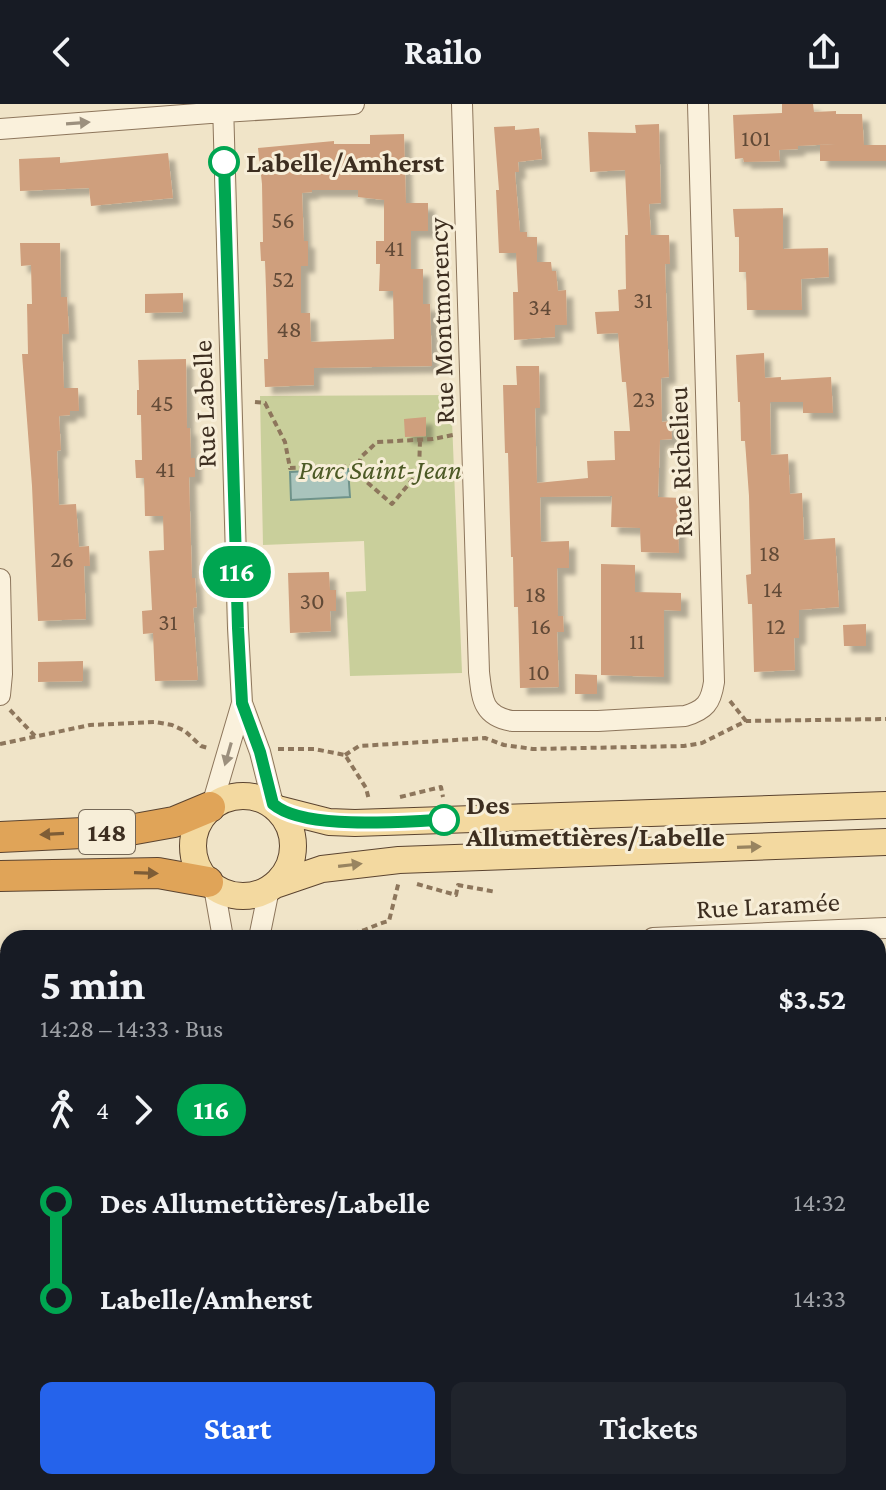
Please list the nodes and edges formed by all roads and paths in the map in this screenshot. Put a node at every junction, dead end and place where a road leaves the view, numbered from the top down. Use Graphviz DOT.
graph roads {
  1 [pos="354,104"];
  2 [pos="462,104"];
  3 [pos="698,104"];
  4 [pos="223,108"];
  5 [pos="0,129"];
  6 [pos="255,402"];
  7 [pos="472,431"];
  8 [pos="420,440"];
  9 [pos="358,466"];
  10 [pos="0,579"];
  11 [pos="0,695"];
  12 [pos="242,703"];
  13 [pos="598,721"];
  14 [pos="36,737"];
  15 [pos="0,744"];
  16 [pos="272,749"];
  17 [pos="214,750"];
  18 [pos="399,797"];
  19 [pos="443,797"];
  20 [pos="371,804"];
  21 [pos="886,805"];
  22 [pos="211,806"];
  23 [pos="276,806"];
  24 [pos="0,837"];
  25 [pos="886,842"];
  26 [pos="85,874"];
  27 [pos="399,874"];
  28 [pos="0,876"];
  29 [pos="413,883"];
  30 [pos="211,884"];
  31 [pos="0,887"];
  32 [pos="272,887"];
  33 [pos="496,892"];
  34 [pos="886,928"];
  35 [pos="221,930"];
  36 [pos="261,930"];
  37 [pos="363,930"];
  38 [pos="839,930"];
  1 -- 4 [label="street"];
  2 -- 7 [label="street, Rue Montmorency"];
  3 -- 13 [label="street, Rue Richelieu"];
  5 -- 4 [label="street, one-way"];
  4 -- 12 [label="street, Rue Labelle"];
  6 -- 9 [label="path"];
  7 -- 8 [label="path"];
  7 -- 13 [label="street, Rue Montmorency"];
  8 -- 9 [label="path"];
  8 -- 9 [label="path"];
  10 -- 11 [label="street"];
  11 -- 14 [label="path"];
  12 -- 22 [label="street, Rue Labelle, one-way"];
  12 -- 23 [label="street, Rue Labelle"];
  14 -- 15 [label="path"];
  14 -- 17 [label="path"];
  16 -- 20 [label="path"];
  18 -- 19 [label="path"];
  21 -- 23 [label="main road"];
  22 -- 23 [label="main road"];
  22 -- 24 [label="highway, 148, one-way"];
  22 -- 30 [label="main road"];
  23 -- 32 [label="main road"];
  32 -- 25 [label="main road, one-way"];
  26 -- 28 [label="highway, 148"];
  26 -- 30 [label="highway, 148, one-way"];
  26 -- 31 [label="highway"];
  27 -- 37 [label="path"];
  29 -- 33 [label="path"];
  30 -- 32 [label="main road"];
  30 -- 35 [label="street"];
  32 -- 36 [label="street"];
  34 -- 38 [label="street, Rue Laramée"];
}
